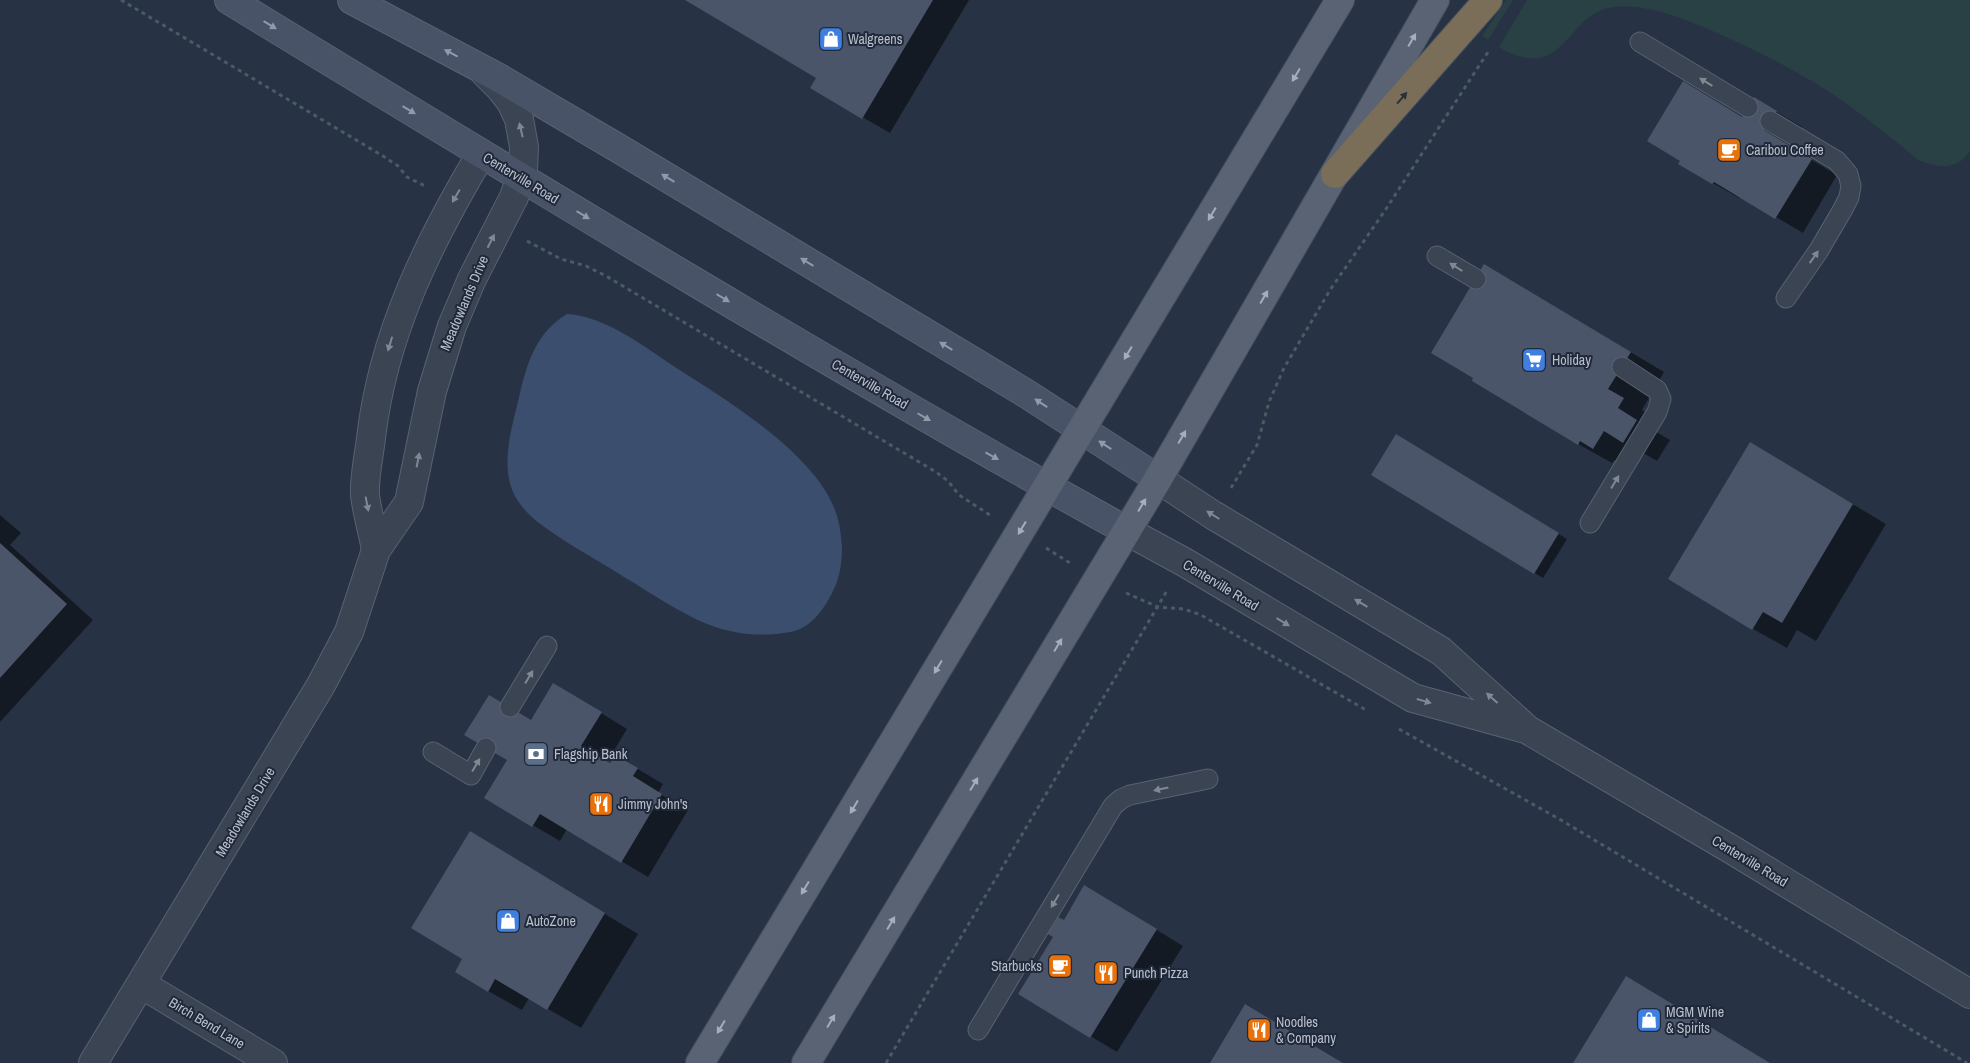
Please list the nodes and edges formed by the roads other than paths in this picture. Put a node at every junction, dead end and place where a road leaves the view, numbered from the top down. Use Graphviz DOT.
graph roads {
  1 [pos="229,0"];
  2 [pos="352,0"];
  3 [pos="1340,0"];
  4 [pos="1435,0"];
  5 [pos="1488,0"];
  6 [pos="1640,42"];
  7 [pos="477,66"];
  8 [pos="1748,107"];
  9 [pos="1770,121"];
  10 [pos="482,154"];
  11 [pos="1335,174"];
  12 [pos="521,178"];
  13 [pos="1438,256"];
  14 [pos="1476,279"];
  15 [pos="1786,298"];
  16 [pos="1622,367"];
  17 [pos="1082,430"];
  18 [pos="1158,479"];
  19 [pos="1048,487"];
  20 [pos="1590,524"];
  21 [pos="1127,530"];
  22 [pos="376,550"];
  23 [pos="547,646"];
  24 [pos="510,708"];
  25 [pos="1528,730"];
  26 [pos="486,748"];
  27 [pos="433,752"];
  28 [pos="1208,779"];
  29 [pos="141,984"];
  30 [pos="1970,994"];
  31 [pos="978,1030"];
  32 [pos="93,1063"];
  33 [pos="273,1063"];
  34 [pos="700,1063"];
  35 [pos="806,1063"];
  1 -- 10 [label="main road, Centerville Road, one-way"];
  7 -- 2 [label="main road, Centerville Road, one-way"];
  3 -- 17 [label="main road, one-way"];
  11 -- 4 [label="main road, one-way"];
  11 -- 5 [label="highway, one-way"];
  8 -- 6 [label="lane, one-way"];
  12 -- 7 [label="street, Meadowlands Drive, one-way"];
  17 -- 7 [label="main road, Centerville Road, one-way"];
  15 -- 9 [label="lane, one-way"];
  10 -- 12 [label="main road, Centerville Road"];
  10 -- 22 [label="street, Meadowlands Drive, one-way"];
  18 -- 11 [label="main road, one-way"];
  12 -- 19 [label="main road, Centerville Road, one-way"];
  22 -- 12 [label="street, Meadowlands Drive, one-way"];
  14 -- 13 [label="lane, one-way"];
  20 -- 16 [label="lane, one-way"];
  18 -- 17 [label="main road, Centerville Road, one-way"];
  17 -- 19 [label="main road"];
  21 -- 18 [label="main road, one-way"];
  25 -- 18 [label="street, Centerville Road, one-way"];
  19 -- 21 [label="main road, Centerville Road"];
  19 -- 34 [label="main road, one-way"];
  21 -- 25 [label="street, Centerville Road, one-way"];
  35 -- 21 [label="main road, one-way"];
  22 -- 29 [label="street, Meadowlands Drive"];
  24 -- 23 [label="lane, one-way"];
  25 -- 30 [label="street, Centerville Road"];
  27 -- 26 [label="lane, one-way"];
  28 -- 31 [label="lane, one-way"];
  29 -- 32 [label="street, Meadowlands Drive"];
  29 -- 33 [label="street, Birch Bend Lane"];
}
